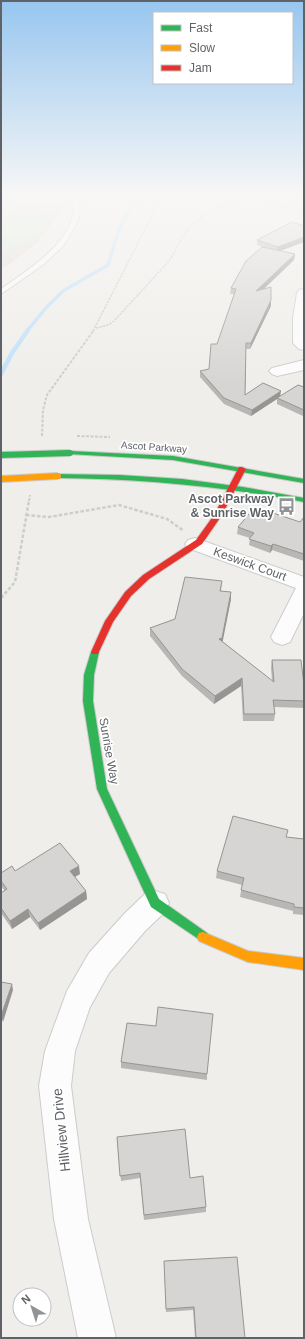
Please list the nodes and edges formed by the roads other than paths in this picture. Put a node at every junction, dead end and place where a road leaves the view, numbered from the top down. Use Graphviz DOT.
graph roads {
  1 [pos="45,259"];
  2 [pos="1,292"];
  3 [pos="304,296"];
  4 [pos="304,346"];
  5 [pos="304,365"];
  6 [pos="277,371"];
  7 [pos="1,455"];
  8 [pos="242,469"];
  9 [pos="1,479"];
  10 [pos="304,481"];
  11 [pos="231,487"];
  12 [pos="304,500"];
  13 [pos="198,543"];
  14 [pos="304,584"];
  15 [pos="304,592"];
  16 [pos="282,637"];
  17 [pos="155,903"];
  18 [pos="304,964"];
  19 [pos="97,1338"];
  1 -- 2 [label="lane"];
  3 -- 4 [label="street"];
  5 -- 6 [label="street"];
  7 -- 8 [label="street, Ascot Parkway, bridge"];
  8 -- 10 [label="street, Ascot Parkway"];
  8 -- 11 [label="street"];
  9 -- 11 [label="street, bridge"];
  11 -- 12 [label="street"];
  11 -- 13 [label="street"];
  13 -- 14 [label="street, Keswick Court"];
  13 -- 17 [label="street, Sunrise Way"];
  15 -- 16 [label="street"];
  17 -- 18 [label="street, Sunrise Way"];
  17 -- 19 [label="street, Hillview Drive"];
}
